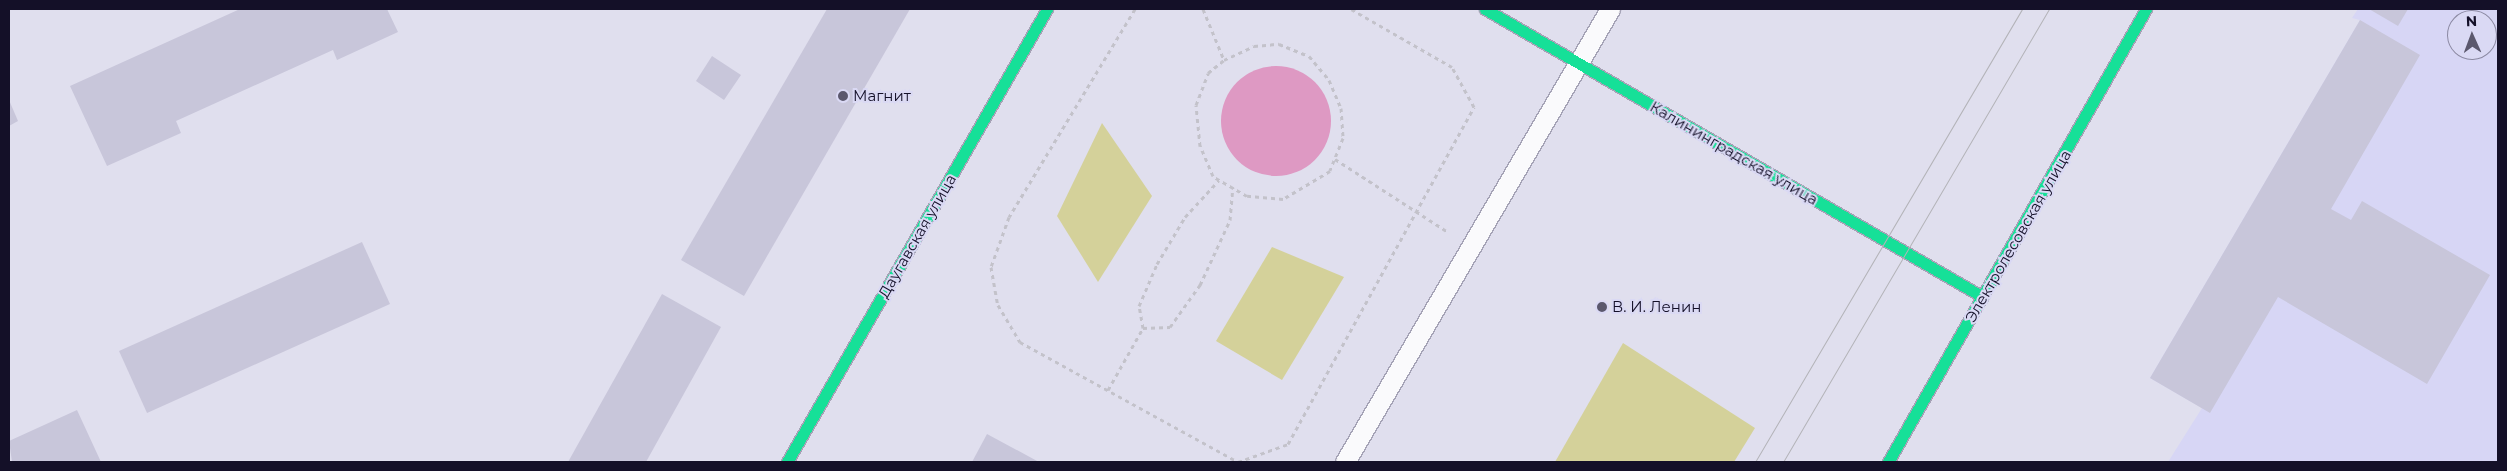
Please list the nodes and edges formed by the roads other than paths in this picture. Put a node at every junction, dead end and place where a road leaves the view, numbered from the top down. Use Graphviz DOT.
graph roads {
  1 [pos="1048,9"];
  2 [pos="1485,9"];
  3 [pos="1610,9"];
  4 [pos="2146,9"];
  5 [pos="1580,64"];
  6 [pos="1983,297"];
  7 [pos="787,462"];
  8 [pos="1344,462"];
  9 [pos="1888,462"];
  1 -- 7 [label="street, Даугавская улица"];
  2 -- 5 [label="street, Калининградская улица"];
  3 -- 5 [label="lane"];
  4 -- 6 [label="street, Электролесовская улица"];
  5 -- 6 [label="street, Калининградская улица"];
  5 -- 8 [label="lane"];
  6 -- 9 [label="street, Электролесовская улица"];
}
